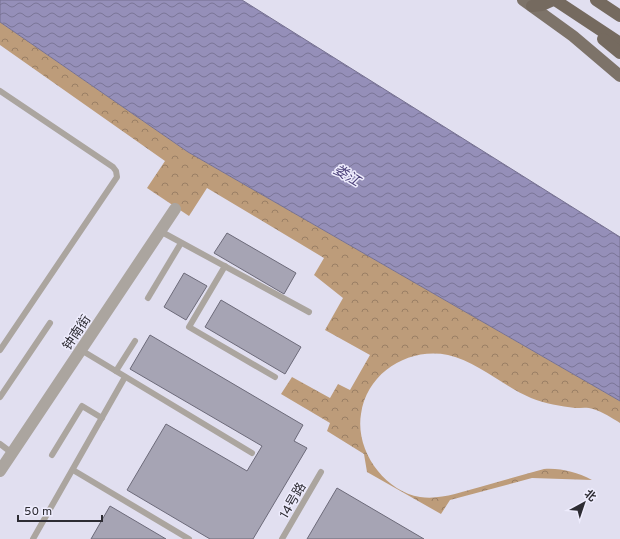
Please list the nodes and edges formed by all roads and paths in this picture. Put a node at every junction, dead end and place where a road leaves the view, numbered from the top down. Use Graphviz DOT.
graph roads {
  1 [pos="554,0"];
  2 [pos="596,0"];
  3 [pos="527,3"];
  4 [pos="567,8"];
  5 [pos="620,16"];
  6 [pos="620,43"];
  7 [pos="620,53"];
  8 [pos="620,76"];
  9 [pos="0,91"];
  10 [pos="174,209"];
  11 [pos="160,231"];
  12 [pos="181,243"];
  13 [pos="224,266"];
  14 [pos="148,298"];
  15 [pos="309,312"];
  16 [pos="50,323"];
  17 [pos="135,341"];
  18 [pos="0,350"];
  19 [pos="81,350"];
  20 [pos="116,371"];
  21 [pos="125,377"];
  22 [pos="275,377"];
  23 [pos="0,397"];
  24 [pos="102,418"];
  25 [pos="0,444"];
  26 [pos="12,453"];
  27 [pos="252,453"];
  28 [pos="52,454"];
  29 [pos="73,470"];
  30 [pos="0,471"];
  31 [pos="321,472"];
  32 [pos="33,539"];
  33 [pos="190,539"];
  34 [pos="282,539"];
  1 -- 3 [label="highway"];
  1 -- 4 [label="highway"];
  2 -- 5 [label="highway"];
  3 -- 8 [label="main road"];
  4 -- 6 [label="highway"];
  4 -- 7 [label="highway"];
  9 -- 18 [label="lane"];
  10 -- 11 [label="street, 钟南街"];
  11 -- 12 [label="lane"];
  11 -- 19 [label="street, 钟南街"];
  12 -- 13 [label="lane"];
  12 -- 14 [label="lane"];
  13 -- 15 [label="lane"];
  13 -- 22 [label="lane"];
  16 -- 23 [label="lane"];
  17 -- 20 [label="lane"];
  19 -- 20 [label="lane"];
  19 -- 26 [label="street, 钟南街"];
  20 -- 21 [label="lane"];
  21 -- 24 [label="lane"];
  21 -- 27 [label="lane"];
  24 -- 28 [label="lane"];
  24 -- 29 [label="lane"];
  25 -- 26 [label="lane"];
  26 -- 30 [label="street, 钟南街"];
  29 -- 32 [label="lane"];
  29 -- 33 [label="lane"];
  31 -- 34 [label="lane, 14号路"];
}
